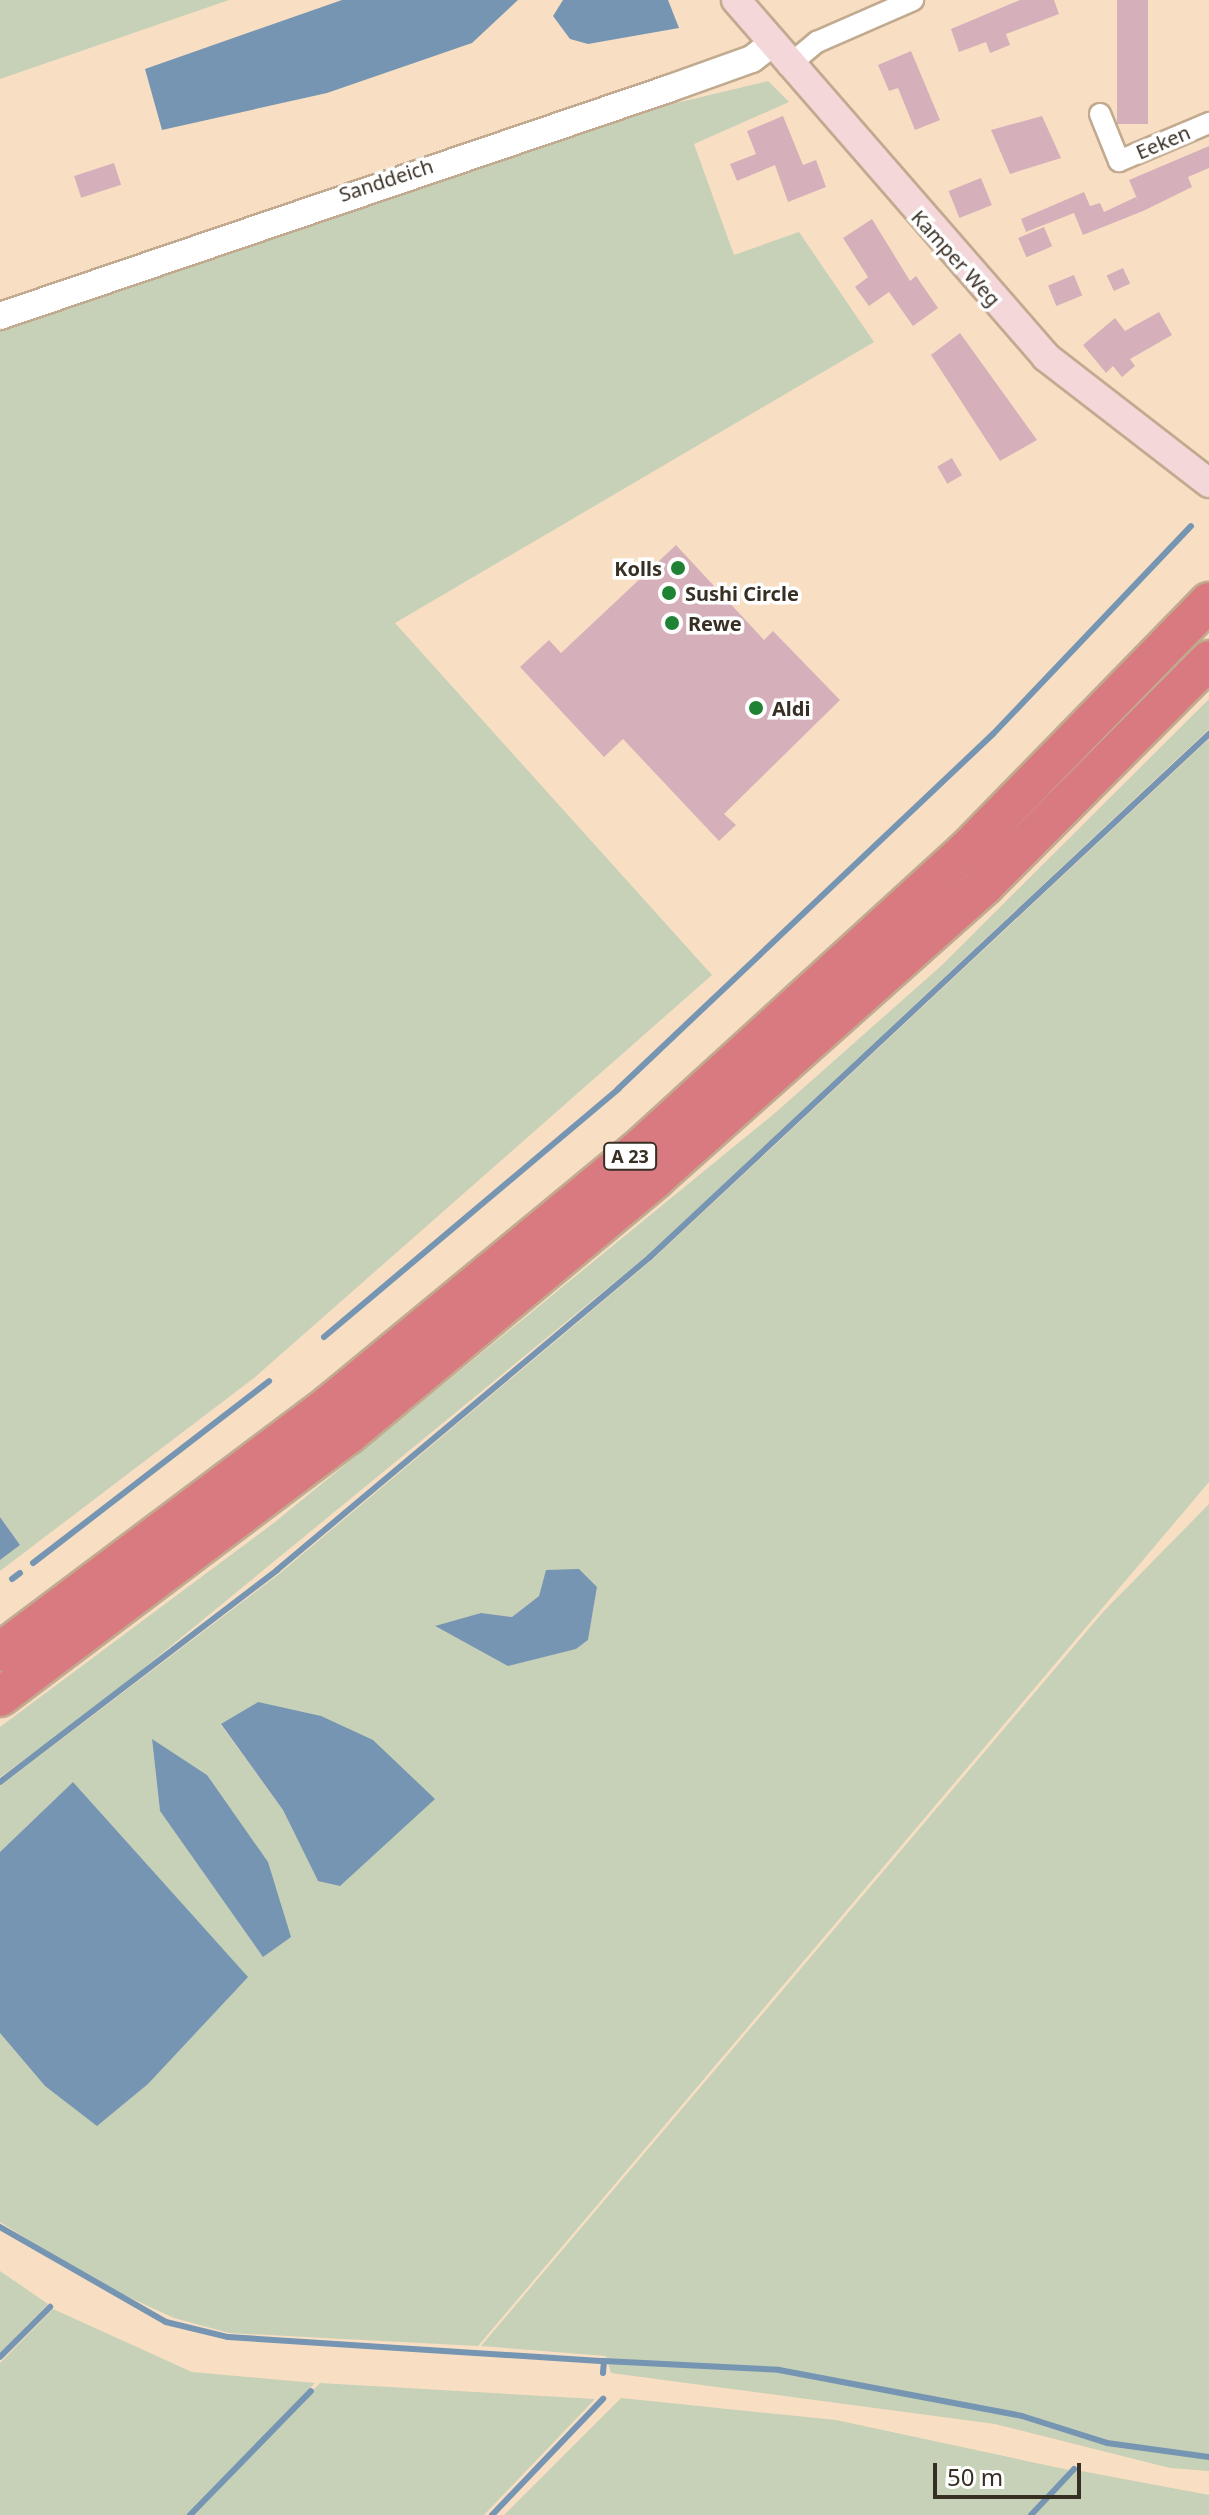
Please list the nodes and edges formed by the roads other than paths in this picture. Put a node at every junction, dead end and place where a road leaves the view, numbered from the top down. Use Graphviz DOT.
graph roads {
  1 [pos="736,0"];
  2 [pos="913,0"];
  3 [pos="779,55"];
  4 [pos="1100,114"];
  5 [pos="1209,123"];
  6 [pos="0,316"];
  7 [pos="1209,483"];
  8 [pos="1209,602"];
  9 [pos="1209,660"];
  10 [pos="0,1652"];
  11 [pos="0,1697"];
  1 -- 3 [label="main road, Kamper Weg"];
  2 -- 3 [label="street, Sanddeich"];
  3 -- 6 [label="street, Sanddeich"];
  3 -- 7 [label="main road, Kamper Weg"];
  4 -- 5 [label="street, Eeken"];
  8 -- 10 [label="highway, A 23"];
  9 -- 11 [label="highway, A 23"];
}
